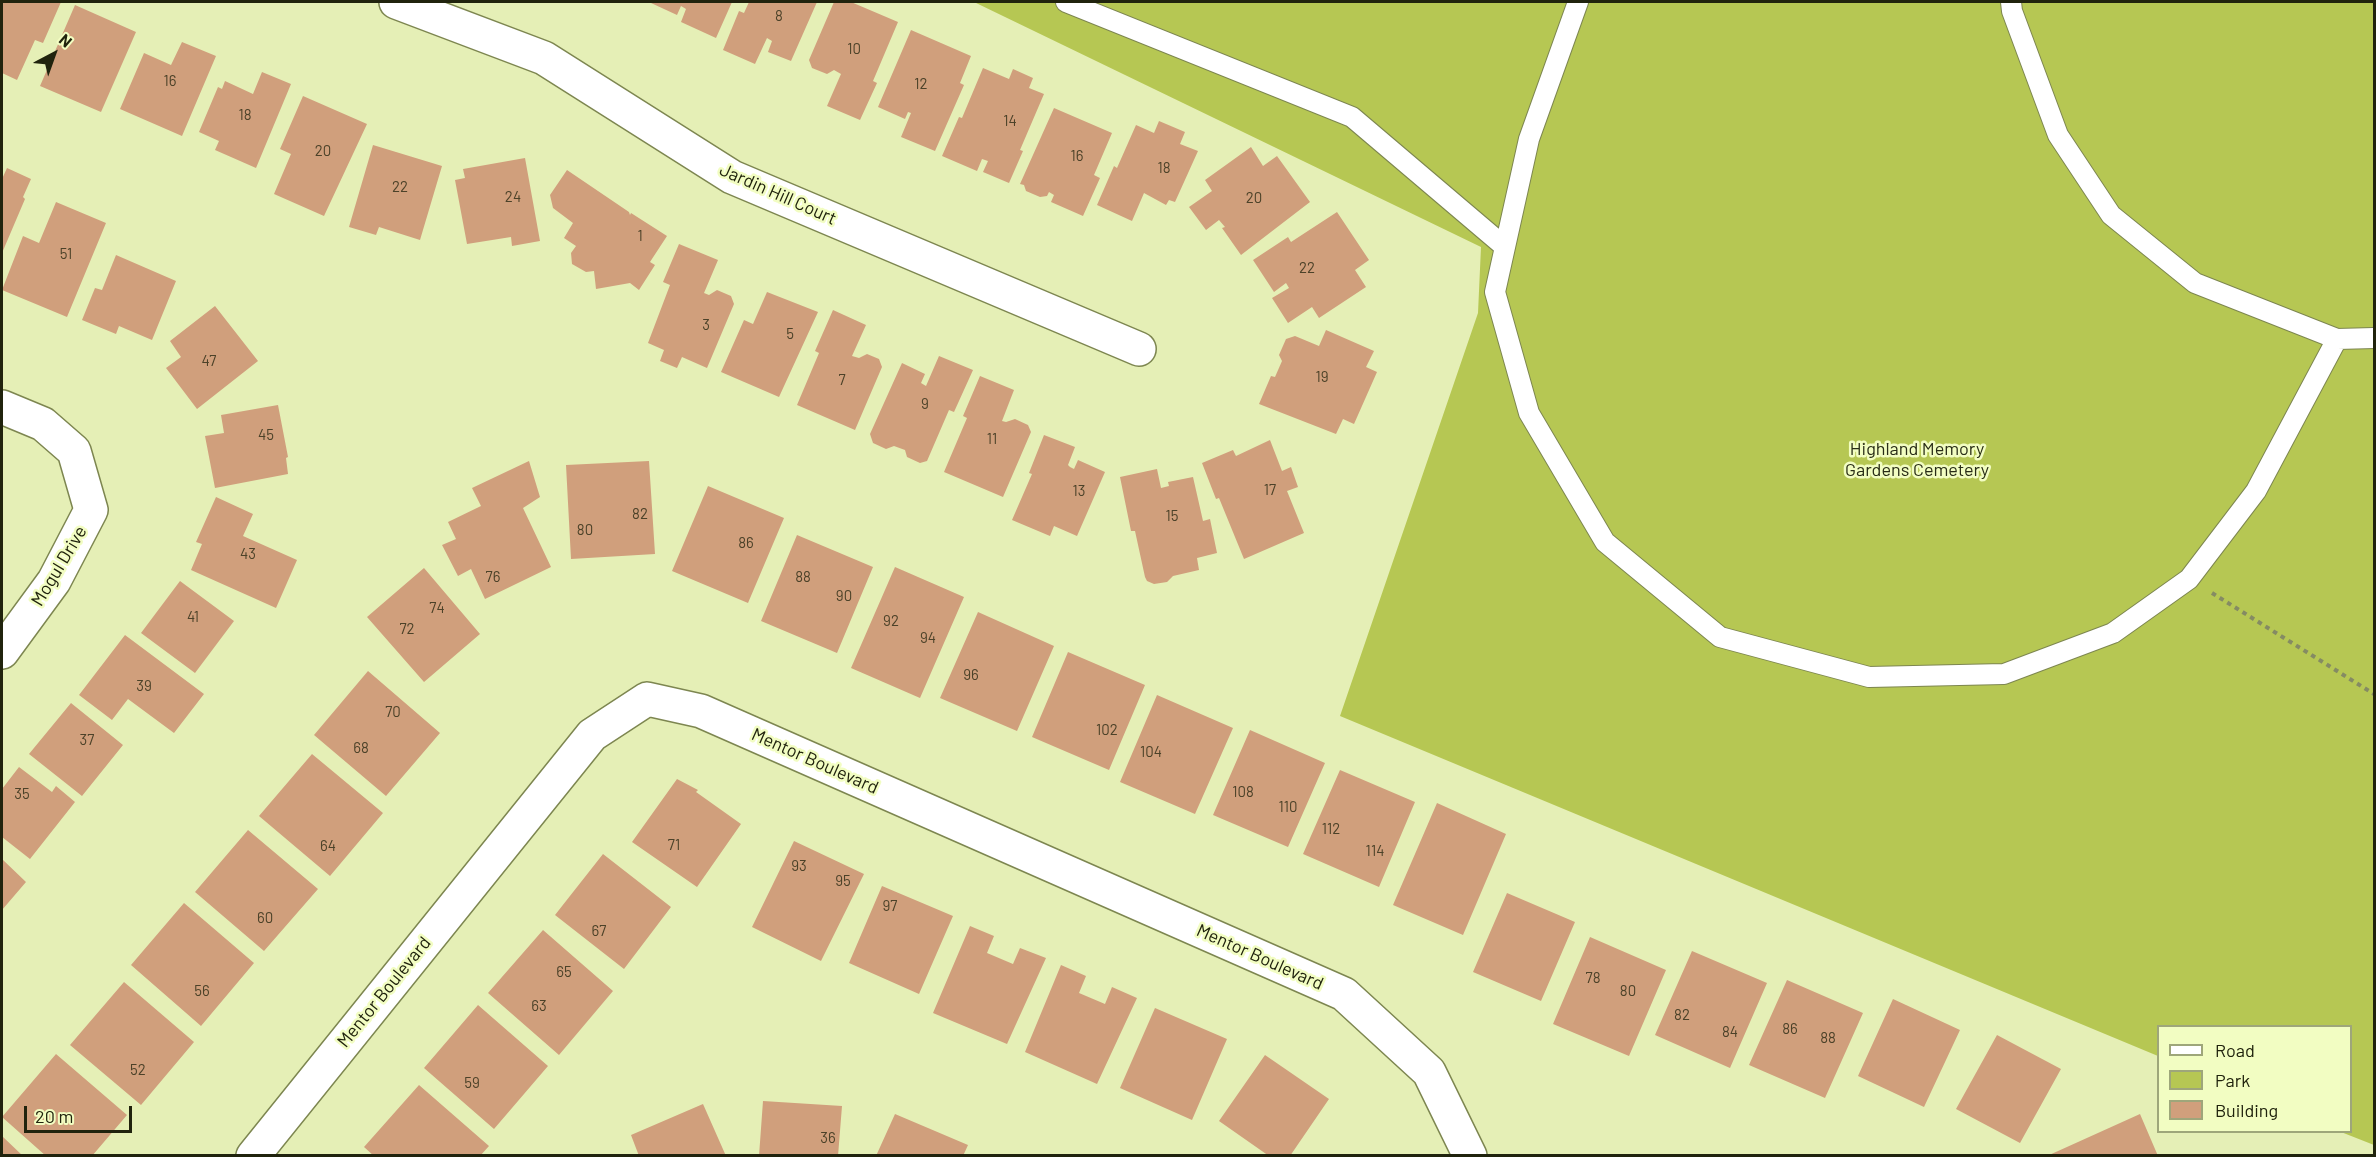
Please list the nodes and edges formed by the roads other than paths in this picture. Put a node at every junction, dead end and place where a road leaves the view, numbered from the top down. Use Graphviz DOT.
graph roads {
  1 [pos="396,2"];
  2 [pos="1066,2"];
  3 [pos="1578,2"];
  4 [pos="2011,2"];
  5 [pos="1505,247"];
  6 [pos="2374,338"];
  7 [pos="2337,339"];
  8 [pos="1139,349"];
  9 [pos="2,407"];
  10 [pos="2,652"];
  11 [pos="252,1155"];
  12 [pos="1470,1155"];
  1 -- 8 [label="street, Jardin Hill Court"];
  2 -- 5 [label="lane"];
  3 -- 5 [label="lane"];
  4 -- 7 [label="lane"];
  5 -- 7 [label="lane"];
  6 -- 7 [label="lane"];
  9 -- 10 [label="street, Mogul Drive"];
  11 -- 12 [label="street, Mentor Boulevard"];
}
